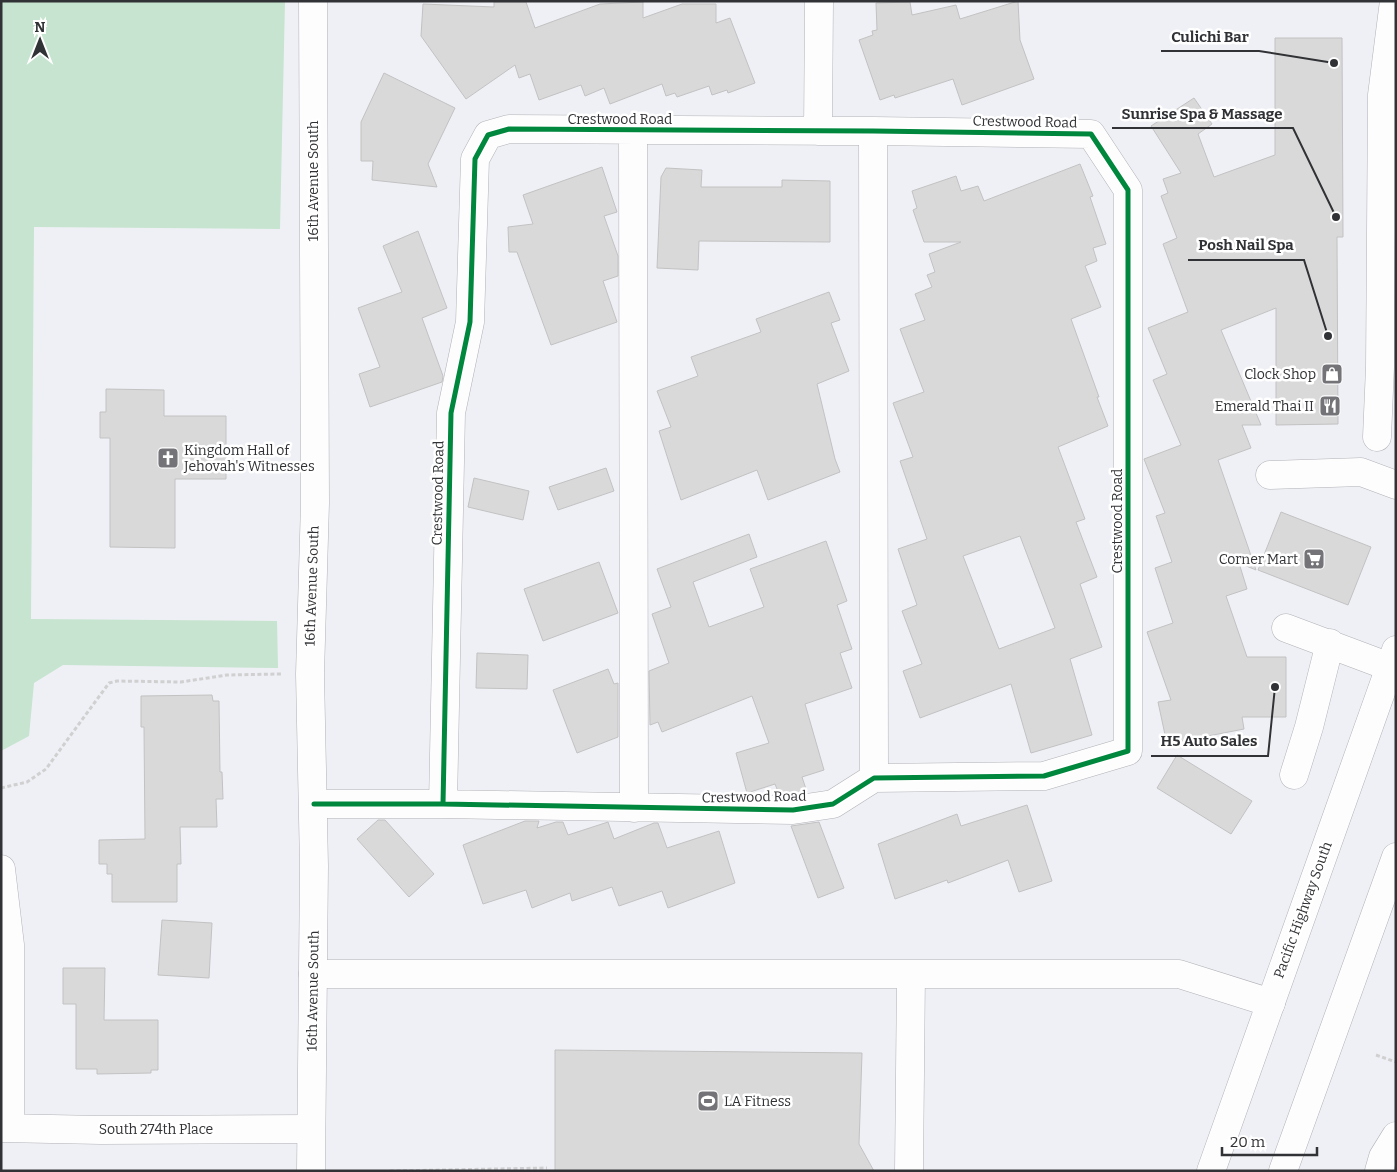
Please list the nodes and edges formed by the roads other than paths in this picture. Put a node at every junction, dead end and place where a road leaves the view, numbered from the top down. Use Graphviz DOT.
graph roads {
  1 [pos="312,1"];
  2 [pos="819,1"];
  3 [pos="1394,8"];
  4 [pos="632,130"];
  5 [pos="873,130"];
  6 [pos="818,131"];
  7 [pos="1396,391"];
  8 [pos="1377,437"];
  9 [pos="1361,472"];
  10 [pos="1270,475"];
  11 [pos="1396,485"];
  12 [pos="1286,628"];
  13 [pos="1330,643"];
  14 [pos="1393,658"];
  15 [pos="1294,775"];
  16 [pos="874,778"];
  17 [pos="314,804"];
  18 [pos="443,804"];
  19 [pos="634,808"];
  20 [pos="1396,858"];
  21 [pos="1,869"];
  22 [pos="313,974"];
  23 [pos="911,974"];
  24 [pos="1271,1002"];
  25 [pos="6,1128"];
  26 [pos="311,1129"];
  27 [pos="1396,1136"];
  28 [pos="311,1171"];
  29 [pos="909,1171"];
  30 [pos="1211,1171"];
  31 [pos="1283,1171"];
  32 [pos="1379,1171"];
  1 -- 17 [label="street, 16th Avenue South"];
  2 -- 6 [label="street"];
  3 -- 8 [label="street"];
  4 -- 6 [label="street, Crestwood Road"];
  4 -- 18 [label="street, Crestwood Road"];
  4 -- 19 [label="street, Crestwood Road"];
  5 -- 6 [label="street, Crestwood Road"];
  5 -- 16 [label="street"];
  5 -- 16 [label="street, Crestwood Road"];
  7 -- 8 [label="street"];
  8 -- 9 [label="street"];
  9 -- 10 [label="street"];
  9 -- 11 [label="street"];
  12 -- 13 [label="street"];
  13 -- 14 [label="street"];
  13 -- 15 [label="street"];
  14 -- 24 [label="street, Pacific Highway South"];
  16 -- 19 [label="street, Crestwood Road"];
  17 -- 18 [label="street, Crestwood Road"];
  17 -- 22 [label="street, 16th Avenue South"];
  18 -- 19 [label="street, Crestwood Road"];
  20 -- 31 [label="street"];
  21 -- 25 [label="street"];
  22 -- 23 [label="street"];
  22 -- 26 [label="street, 16th Avenue South"];
  23 -- 24 [label="street"];
  23 -- 29 [label="street"];
  24 -- 30 [label="street, Pacific Highway South"];
  25 -- 26 [label="street, South 274th Place"];
  26 -- 28 [label="street, 16th Avenue South"];
  27 -- 32 [label="street"];
}
